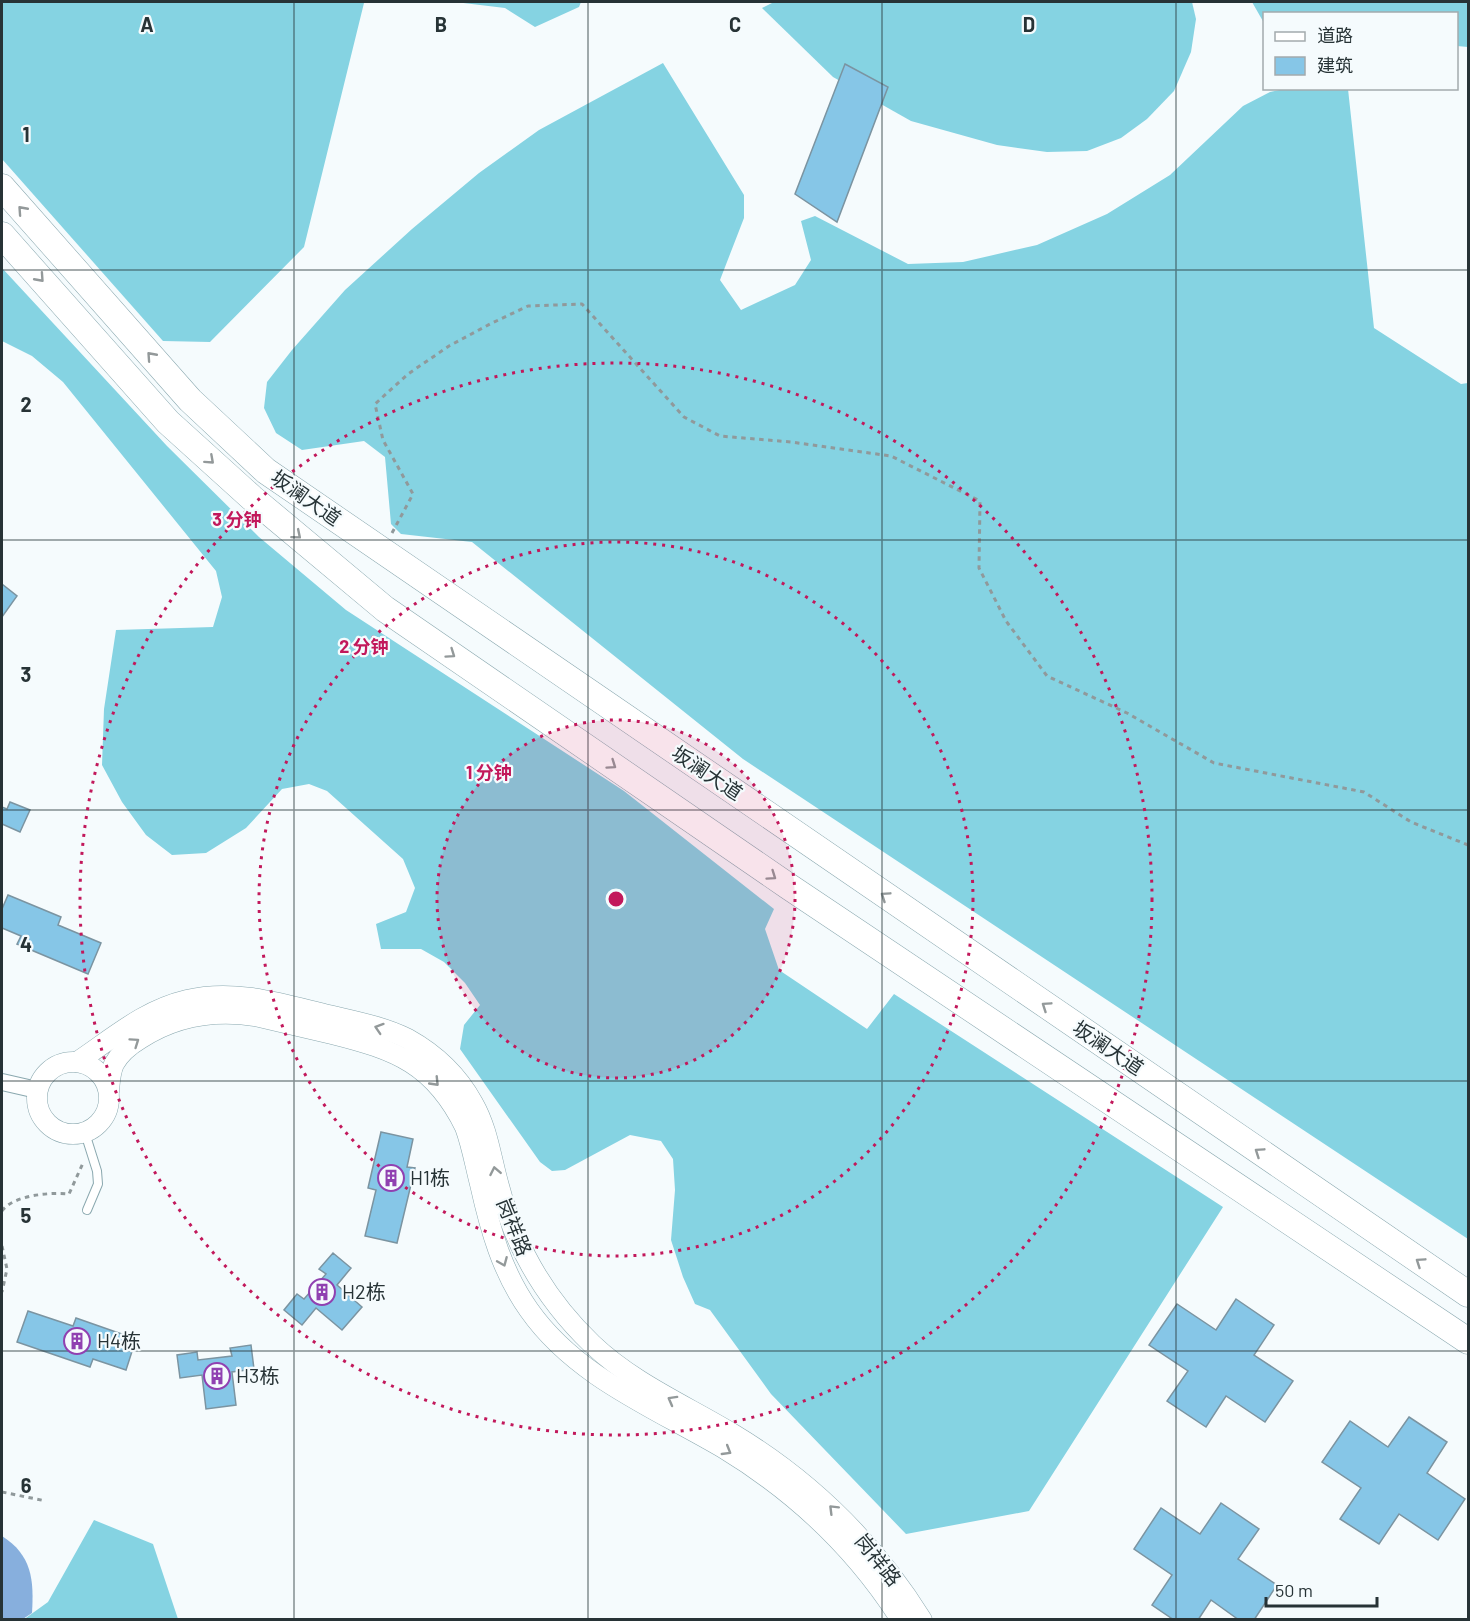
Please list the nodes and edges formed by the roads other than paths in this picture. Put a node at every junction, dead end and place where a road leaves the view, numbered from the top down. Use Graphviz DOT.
graph roads {
  1 [pos="2,187"];
  2 [pos="2,235"];
  3 [pos="77,1062"];
  4 [pos="2,1082"];
  5 [pos="38,1090"];
  6 [pos="109,1091"];
  7 [pos="89,1142"];
  8 [pos="87,1209"];
  9 [pos="1468,1294"];
  10 [pos="1468,1341"];
  11 [pos="901,1620"];
  12 [pos="922,1620"];
  9 -- 1 [label="main road, 坂澜大道, one-way"];
  2 -- 10 [label="main road, 坂澜大道, one-way"];
  3 -- 5 [label="street"];
  3 -- 6 [label="street"];
  12 -- 3 [label="street, 岗祥路, one-way"];
  4 -- 5 [label="street"];
  5 -- 7 [label="street"];
  6 -- 7 [label="street"];
  6 -- 11 [label="street, 岗祥路, one-way"];
  7 -- 8 [label="lane"];
}
